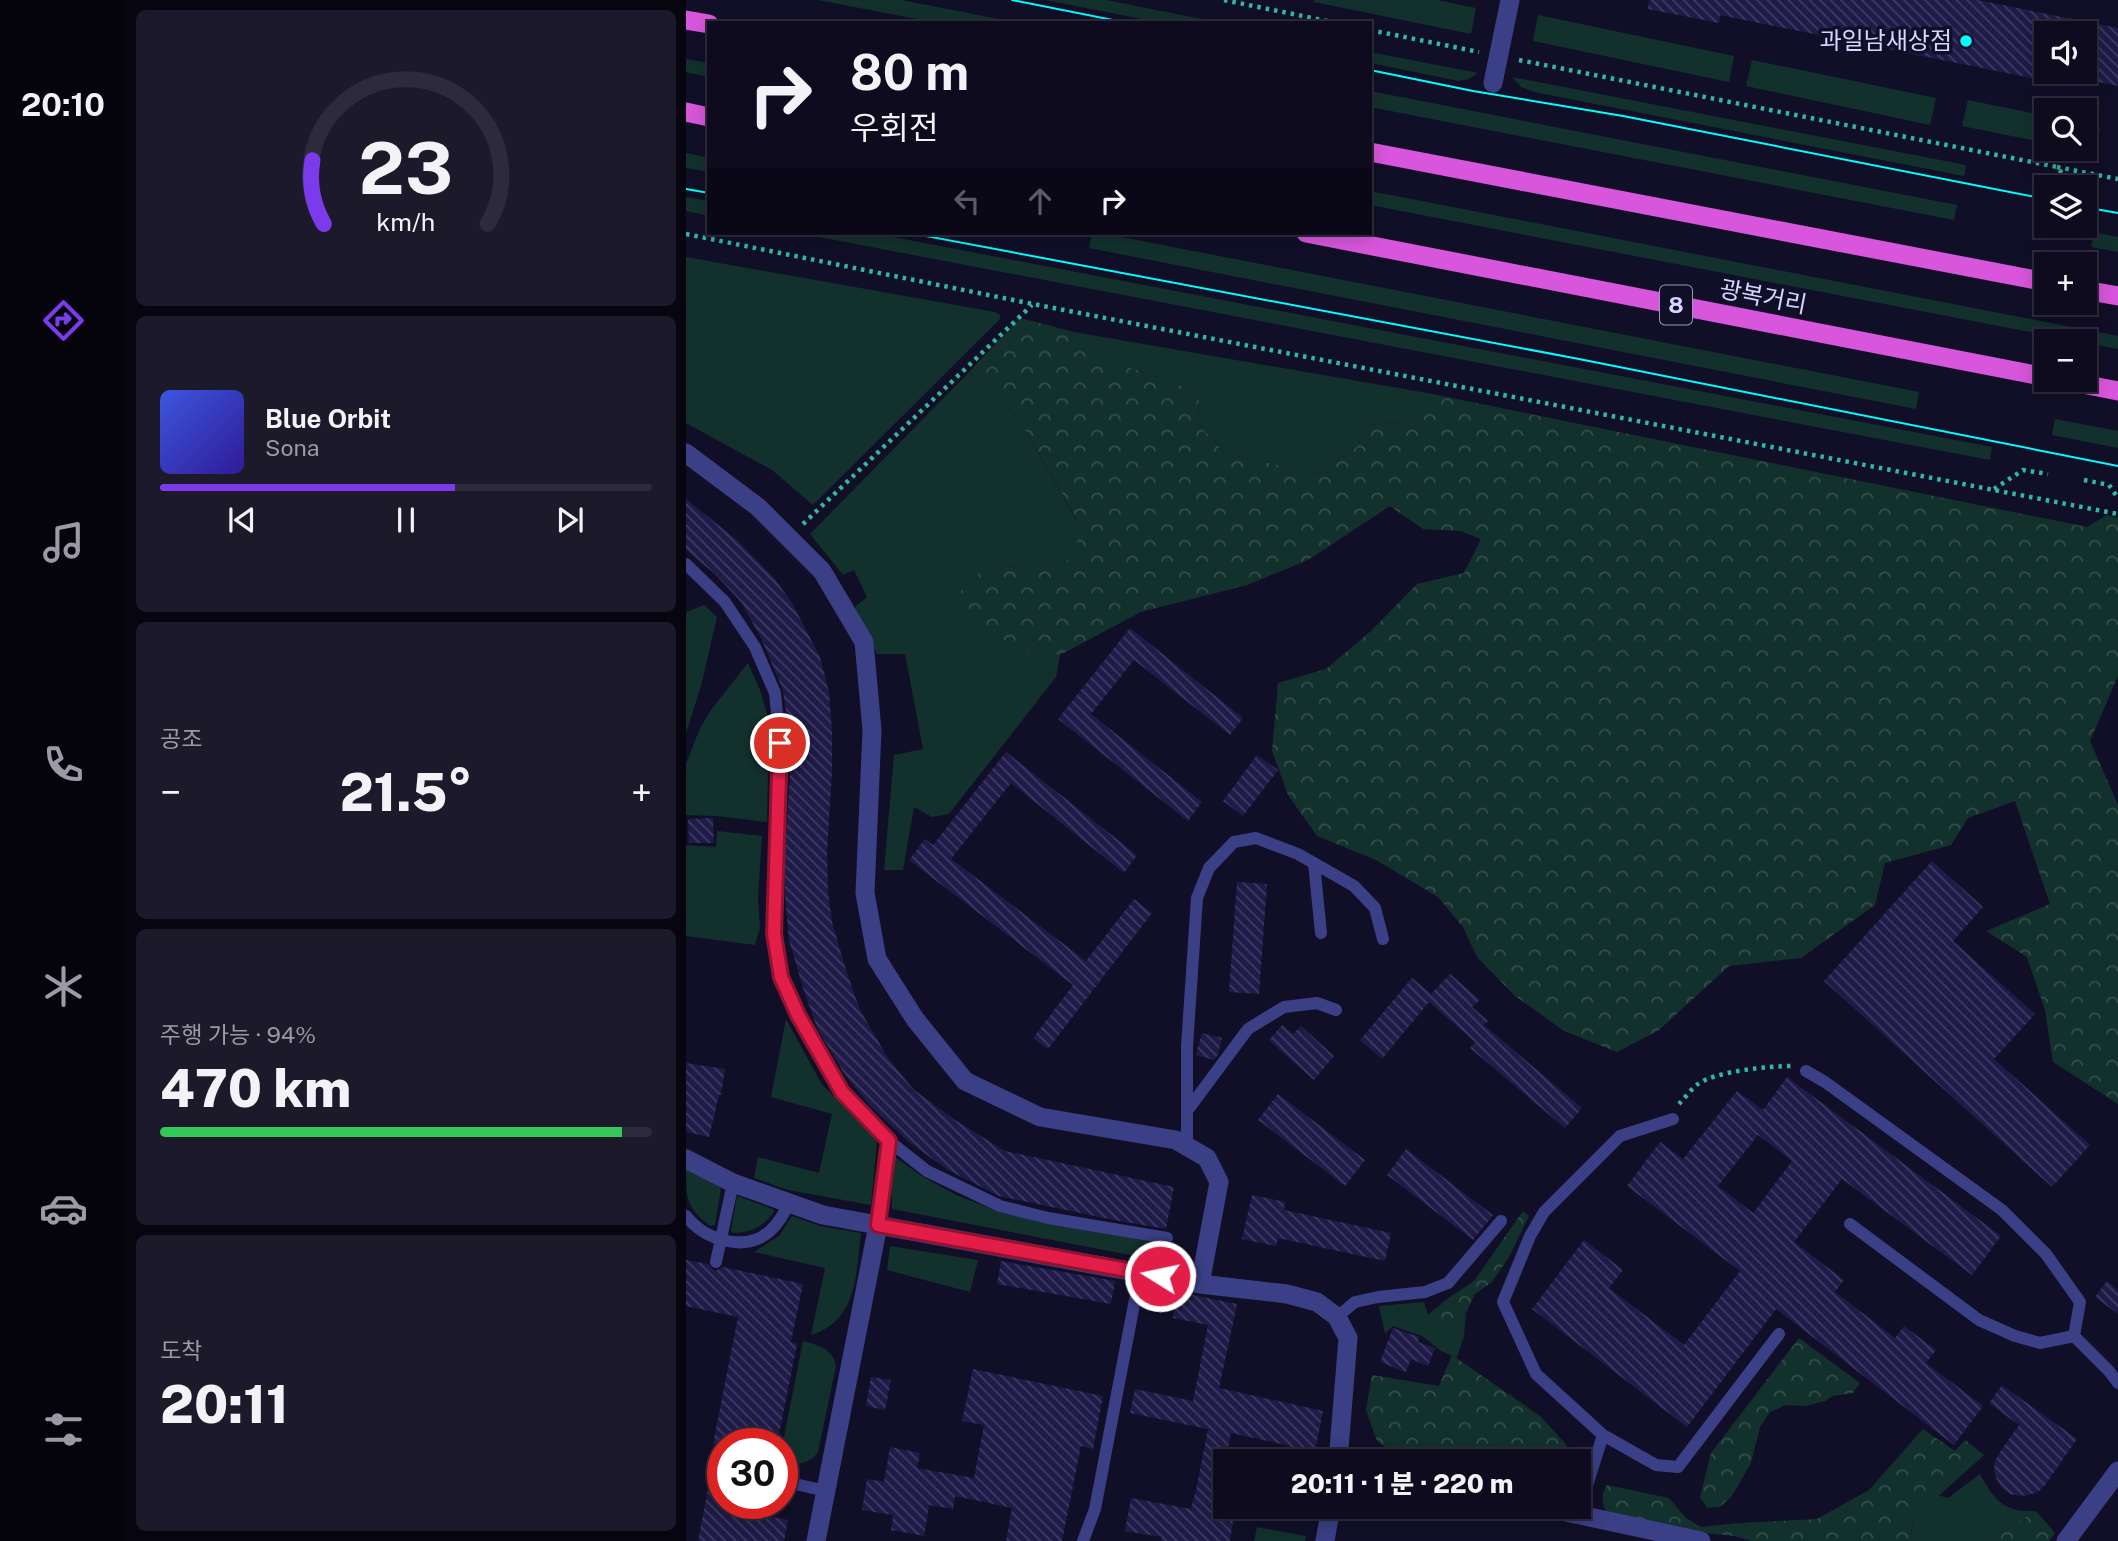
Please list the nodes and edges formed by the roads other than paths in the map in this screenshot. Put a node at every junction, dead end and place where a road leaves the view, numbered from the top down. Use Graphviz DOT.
graph roads {
  1 [pos="1510,0"];
  2 [pos="686,20"];
  3 [pos="707,24"];
  4 [pos="1493,83"];
  5 [pos="686,112"];
  6 [pos="707,117"];
  7 [pos="1372,152"];
  8 [pos="1316,235"];
  9 [pos="2034,280"];
  10 [pos="2097,292"];
  11 [pos="2118,296"];
  12 [pos="2034,375"];
  13 [pos="2097,387"];
  14 [pos="2118,391"];
  15 [pos="686,453"];
  16 [pos="686,564"];
  17 [pos="1314,863"];
  18 [pos="1321,933"];
  19 [pos="1383,939"];
  20 [pos="1336,1010"];
  21 [pos="1806,1071"];
  22 [pos="1187,1111"];
  23 [pos="1673,1119"];
  24 [pos="889,1141"];
  25 [pos="1187,1146"];
  26 [pos="686,1159"];
  27 [pos="733,1183"];
  28 [pos="789,1203"];
  29 [pos="686,1216"];
  30 [pos="1501,1221"];
  31 [pos="1850,1224"];
  32 [pos="878,1225"];
  33 [pos="1167,1238"];
  34 [pos="720,1240"];
  35 [pos="716,1262"];
  36 [pos="1140,1273"];
  37 [pos="1200,1284"];
  38 [pos="1337,1317"];
  39 [pos="1779,1334"];
  40 [pos="2074,1336"];
  41 [pos="2118,1383"];
  42 [pos="1603,1435"];
  43 [pos="1339,1449"];
  44 [pos="2118,1471"];
  45 [pos="1591,1473"];
  46 [pos="798,1485"];
  47 [pos="826,1491"];
  48 [pos="1591,1517"];
  49 [pos="1329,1519"];
  50 [pos="816,1541"];
  51 [pos="1083,1541"];
  52 [pos="1325,1541"];
  53 [pos="1701,1541"];
  54 [pos="2066,1541"];
  1 -- 4 [label="street"];
  2 -- 3 [label="highway"];
  5 -- 6 [label="highway"];
  7 -- 9 [label="highway"];
  8 -- 12 [label="highway, 광복거리 / 8"];
  10 -- 11 [label="highway"];
  13 -- 14 [label="highway"];
  15 -- 25 [label="street"];
  16 -- 24 [label="lane"];
  17 -- 18 [label="lane"];
  17 -- 19 [label="lane"];
  17 -- 22 [label="lane"];
  20 -- 22 [label="lane"];
  21 -- 40 [label="lane"];
  22 -- 25 [label="lane"];
  23 -- 42 [label="lane"];
  24 -- 32 [label="lane"];
  24 -- 33 [label="lane"];
  25 -- 37 [label="street"];
  26 -- 27 [label="street"];
  27 -- 28 [label="street"];
  27 -- 34 [label="lane"];
  28 -- 32 [label="street"];
  28 -- 34 [label="lane"];
  29 -- 34 [label="lane"];
  30 -- 38 [label="lane"];
  31 -- 40 [label="lane"];
  32 -- 36 [label="street"];
  32 -- 47 [label="street"];
  34 -- 35 [label="lane"];
  36 -- 37 [label="street"];
  36 -- 51 [label="lane"];
  37 -- 38 [label="street"];
  38 -- 43 [label="street"];
  39 -- 42 [label="lane"];
  40 -- 41 [label="lane"];
  42 -- 45 [label="lane"];
  44 -- 54 [label="street"];
  46 -- 47 [label="lane"];
  47 -- 50 [label="street"];
  48 -- 53 [label="street"];
  49 -- 52 [label="street"];
}
